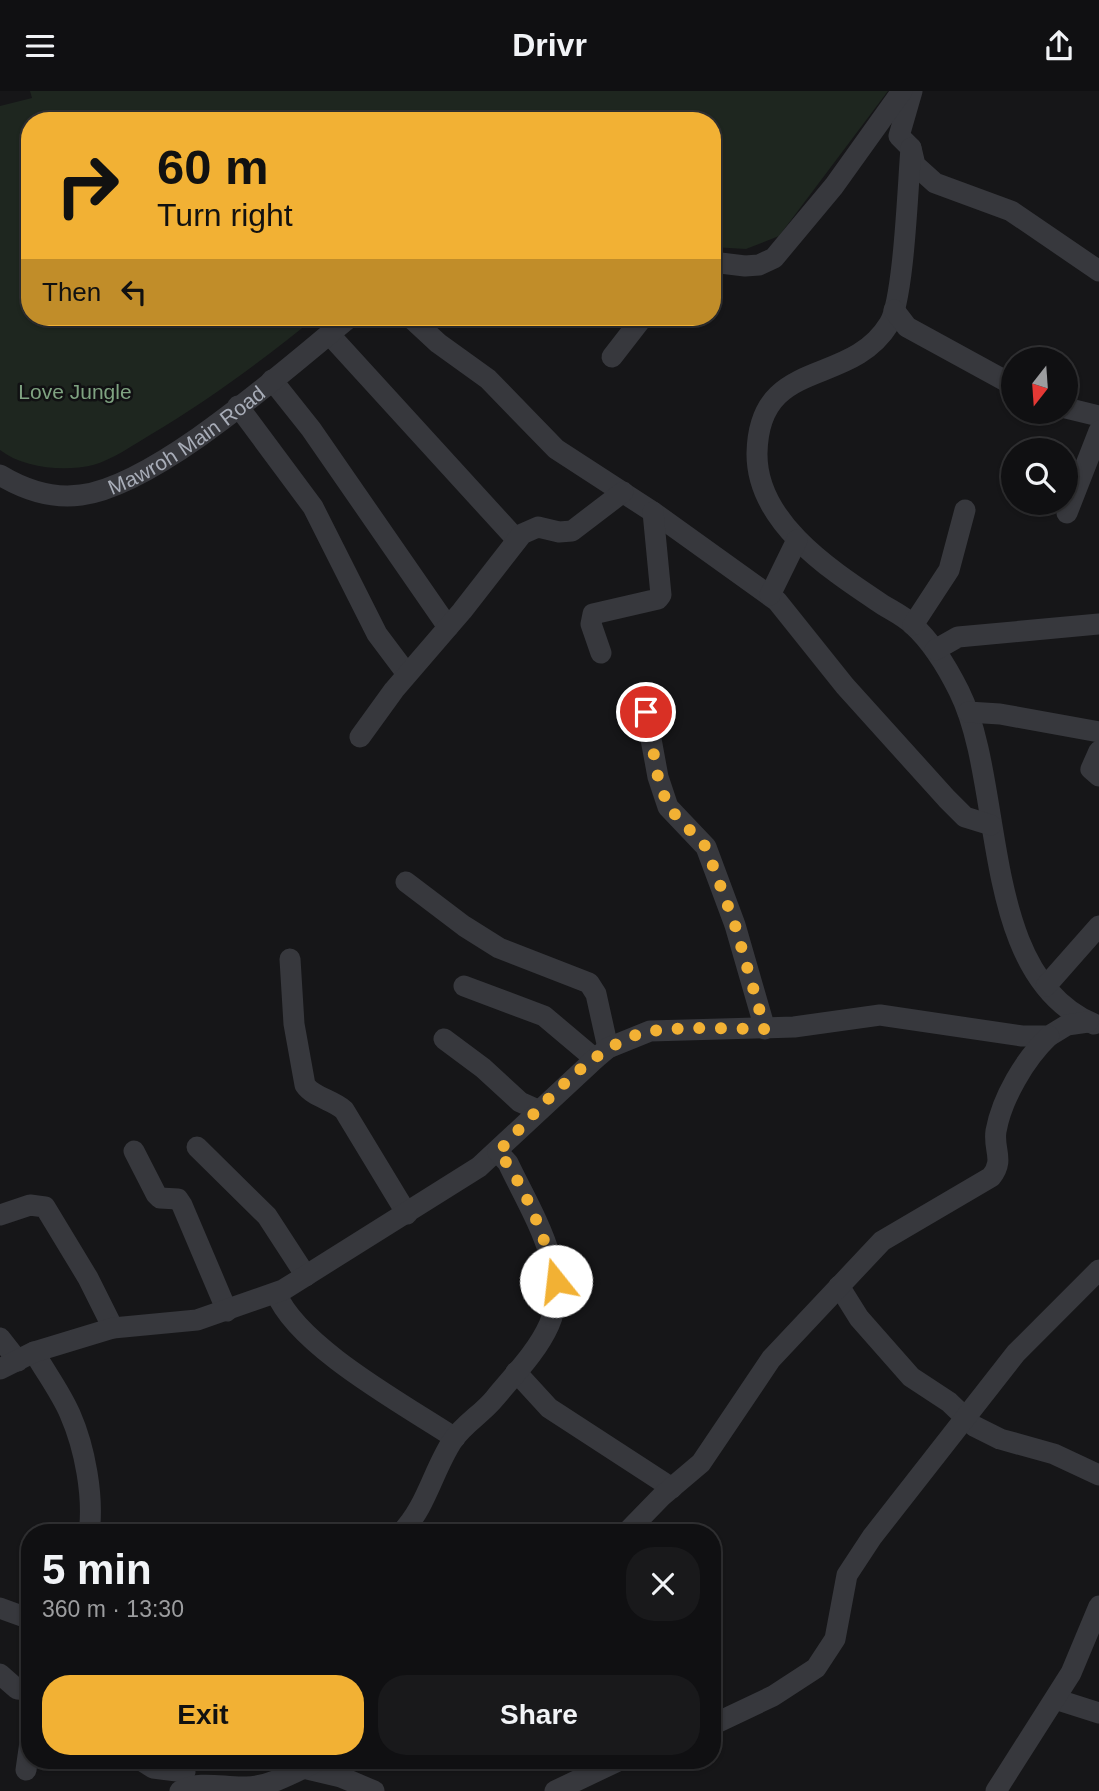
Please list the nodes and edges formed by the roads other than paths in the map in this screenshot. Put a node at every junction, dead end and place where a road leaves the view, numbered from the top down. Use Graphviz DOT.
graph roads {
  1 [pos="902,91"];
  2 [pos="912,91"];
  3 [pos="911,148"];
  4 [pos="721,263"];
  5 [pos="1099,271"];
  6 [pos="894,310"];
  7 [pos="339,326"];
  8 [pos="419,326"];
  9 [pos="636,326"];
  10 [pos="329,334"];
  11 [pos="612,357"];
  12 [pos="1001,379"];
  13 [pos="272,380"];
  14 [pos="238,406"];
  15 [pos="1078,411"];
  16 [pos="1099,416"];
  17 [pos="1099,431"];
  18 [pos="0,475"];
  19 [pos="1078,485"];
  20 [pos="623,492"];
  21 [pos="965,510"];
  22 [pos="653,512"];
  23 [pos="517,540"];
  24 [pos="797,540"];
  25 [pos="770,596"];
  26 [pos="1099,624"];
  27 [pos="913,625"];
  28 [pos="448,627"];
  29 [pos="935,650"];
  30 [pos="601,653"];
  31 [pos="407,674"];
  32 [pos="646,712"];
  33 [pos="968,712"];
  34 [pos="1099,733"];
  35 [pos="360,737"];
  36 [pos="1099,751"];
  37 [pos="1099,776"];
  38 [pos="990,825"];
  39 [pos="406,882"];
  40 [pos="1099,926"];
  41 [pos="290,959"];
  42 [pos="464,986"];
  43 [pos="1046,986"];
  44 [pos="1094,1024"];
  45 [pos="765,1029"];
  46 [pos="1049,1036"];
  47 [pos="444,1039"];
  48 [pos="602,1054"];
  49 [pos="538,1110"];
  50 [pos="197,1147"];
  51 [pos="134,1151"];
  52 [pos="498,1152"];
  53 [pos="407,1214"];
  54 [pos="0,1215"];
  55 [pos="306,1276"];
  56 [pos="1096,1279"];
  57 [pos="839,1286"];
  58 [pos="276,1293"];
  59 [pos="227,1311"];
  60 [pos="113,1328"];
  61 [pos="0,1338"];
  62 [pos="17,1361"];
  63 [pos="516,1372"];
  64 [pos="965,1419"];
  65 [pos="455,1437"];
  66 [pos="1099,1475"];
  67 [pos="672,1488"];
  68 [pos="89,1524"];
  69 [pos="408,1524"];
  70 [pos="635,1524"];
  71 [pos="1099,1606"];
  72 [pos="0,1608"];
  73 [pos="21,1616"];
  74 [pos="0,1674"];
  75 [pos="21,1692"];
  76 [pos="1055,1699"];
  77 [pos="1099,1713"];
  78 [pos="721,1721"];
  79 [pos="156,1769"];
  80 [pos="300,1769"];
  81 [pos="323,1769"];
  82 [pos="601,1769"];
  83 [pos="183,1779"];
  84 [pos="374,1791"];
  85 [pos="555,1791"];
  86 [pos="996,1791"];
  1 -- 4 [label="street"];
  2 -- 3 [label="street"];
  3 -- 5 [label="street"];
  3 -- 6 [label="street"];
  6 -- 12 [label="street"];
  6 -- 24 [label="street"];
  7 -- 10 [label="street, Mawroh Main Road"];
  8 -- 20 [label="street"];
  9 -- 11 [label="street"];
  10 -- 13 [label="street, Mawroh Main Road"];
  10 -- 23 [label="street"];
  13 -- 14 [label="street, Mawroh Main Road"];
  13 -- 28 [label="street"];
  14 -- 18 [label="street, Mawroh Main Road"];
  14 -- 31 [label="street"];
  15 -- 16 [label="street"];
  17 -- 19 [label="street"];
  20 -- 22 [label="street"];
  20 -- 23 [label="street"];
  21 -- 27 [label="street"];
  22 -- 25 [label="street"];
  22 -- 30 [label="street"];
  23 -- 28 [label="street"];
  24 -- 25 [label="street"];
  24 -- 27 [label="street"];
  25 -- 38 [label="street"];
  26 -- 29 [label="street"];
  27 -- 29 [label="street"];
  28 -- 31 [label="street"];
  29 -- 33 [label="street"];
  31 -- 35 [label="street"];
  32 -- 45 [label="street"];
  33 -- 34 [label="street"];
  33 -- 38 [label="street"];
  36 -- 37 [label="street"];
  38 -- 43 [label="street"];
  39 -- 48 [label="street"];
  40 -- 43 [label="street"];
  41 -- 53 [label="street"];
  42 -- 48 [label="street"];
  43 -- 44 [label="street"];
  44 -- 46 [label="street"];
  45 -- 46 [label="street"];
  45 -- 48 [label="street"];
  46 -- 57 [label="street"];
  47 -- 49 [label="street"];
  48 -- 49 [label="street"];
  49 -- 52 [label="street"];
  50 -- 55 [label="street"];
  51 -- 59 [label="street"];
  52 -- 53 [label="street"];
  52 -- 63 [label="street"];
  53 -- 55 [label="street"];
  54 -- 60 [label="street"];
  55 -- 58 [label="street"];
  56 -- 64 [label="street"];
  57 -- 64 [label="street"];
  57 -- 67 [label="street"];
  58 -- 59 [label="street"];
  58 -- 65 [label="street"];
  59 -- 60 [label="street"];
  60 -- 62 [label="street"];
  61 -- 62 [label="street"];
  62 -- 68 [label="street"];
  63 -- 65 [label="street"];
  63 -- 67 [label="street"];
  64 -- 66 [label="street"];
  64 -- 78 [label="street"];
  65 -- 69 [label="street"];
  67 -- 70 [label="street"];
  71 -- 76 [label="street"];
  72 -- 73 [label="street"];
  74 -- 75 [label="street"];
  76 -- 77 [label="street"];
  76 -- 86 [label="street"];
  79 -- 83 [label="street"];
  80 -- 83 [label="street"];
  81 -- 84 [label="street"];
  82 -- 85 [label="street"];
}
